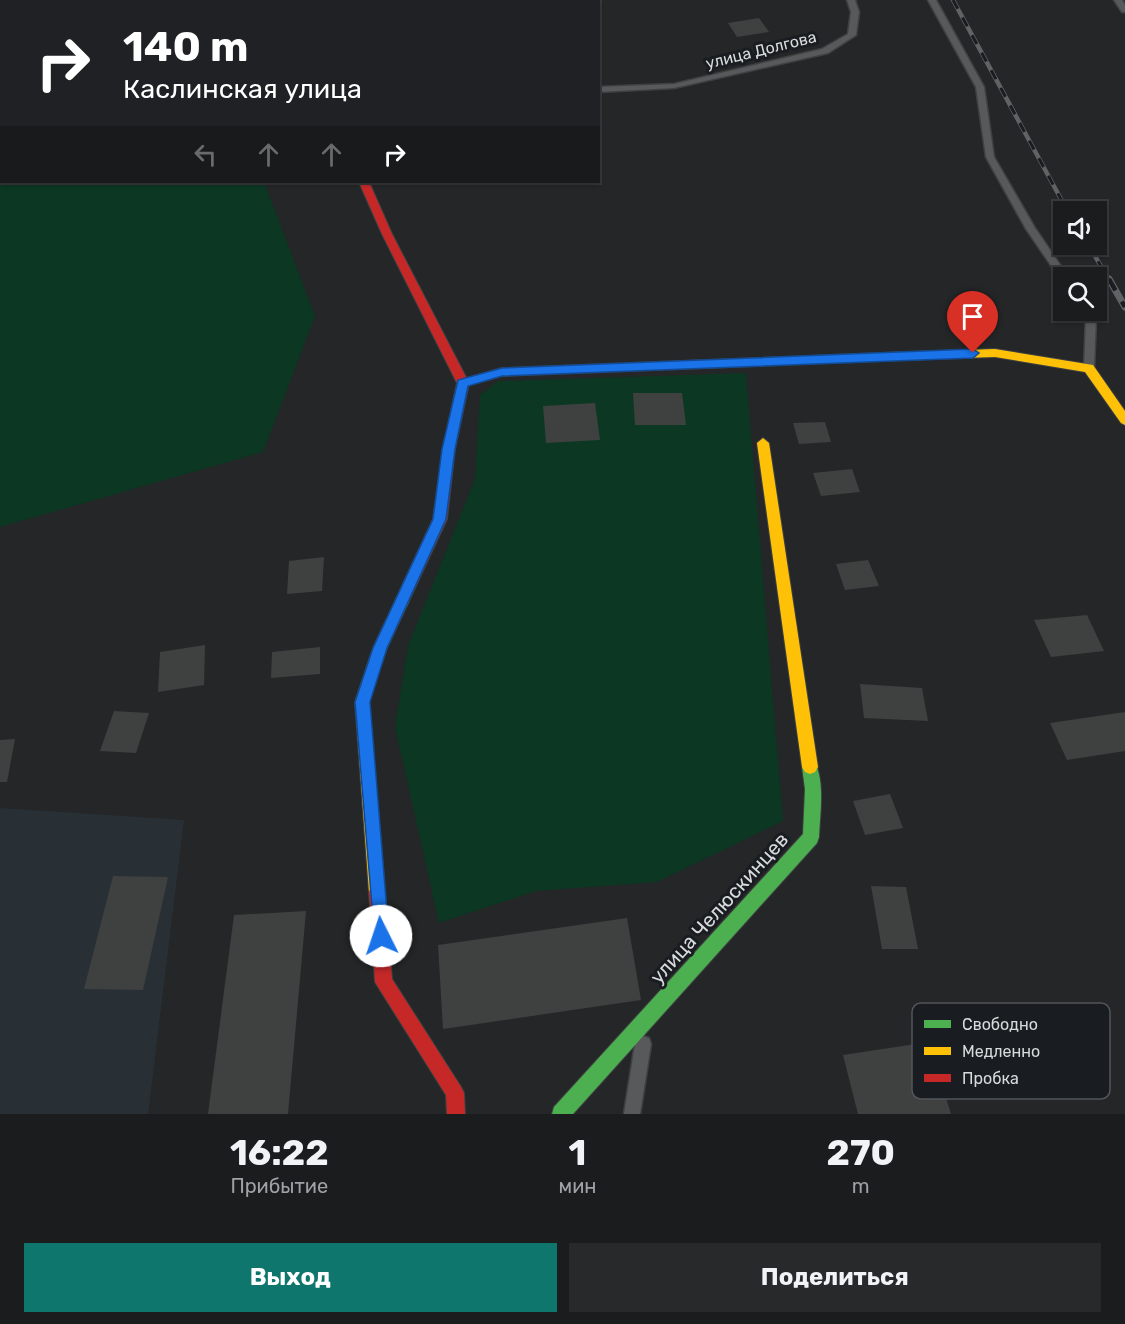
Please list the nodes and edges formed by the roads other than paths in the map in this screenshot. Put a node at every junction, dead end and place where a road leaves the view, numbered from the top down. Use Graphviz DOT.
graph roads {
  1 [pos="851,0"];
  2 [pos="932,0"];
  3 [pos="1118,0"];
  4 [pos="1125,10"];
  5 [pos="600,90"];
  6 [pos="364,183"];
  7 [pos="1057,267"];
  8 [pos="1091,321"];
  9 [pos="1089,368"];
  10 [pos="463,383"];
  11 [pos="1125,420"];
  12 [pos="763,443"];
  13 [pos="646,1020"];
  14 [pos="456,1114"];
  15 [pos="561,1114"];
  16 [pos="632,1114"];
  1 -- 5 [label="lane, улица Долгова"];
  2 -- 7 [label="lane"];
  3 -- 4 [label="lane"];
  6 -- 10 [label="street"];
  8 -- 9 [label="lane"];
  9 -- 10 [label="street"];
  9 -- 11 [label="street"];
  10 -- 14 [label="street"];
  12 -- 13 [label="street, улица Челюскинцев"];
  13 -- 15 [label="street, улица Челюскинцев"];
  13 -- 16 [label="lane"];
}
